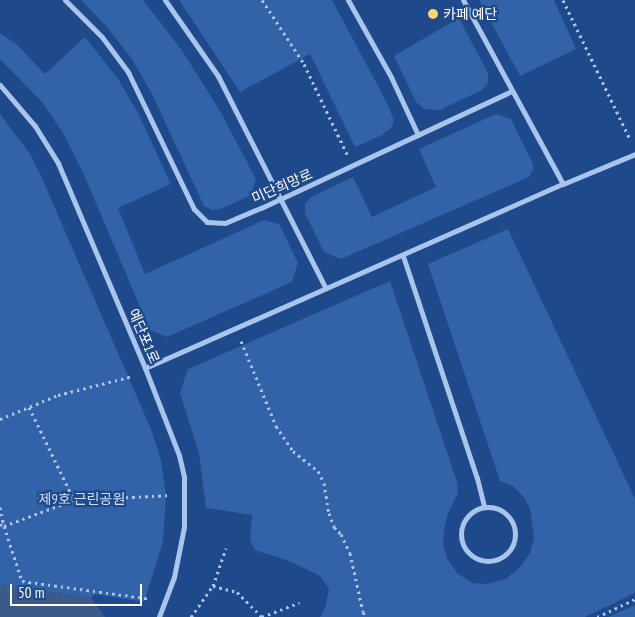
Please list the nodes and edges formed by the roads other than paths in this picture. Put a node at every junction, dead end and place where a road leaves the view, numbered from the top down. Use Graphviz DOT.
graph roads {
  1 [pos="65,0"];
  2 [pos="165,0"];
  3 [pos="348,0"];
  4 [pos="463,0"];
  5 [pos="0,85"];
  6 [pos="512,91"];
  7 [pos="418,135"];
  8 [pos="635,154"];
  9 [pos="563,184"];
  10 [pos="282,198"];
  11 [pos="403,256"];
  12 [pos="326,287"];
  13 [pos="145,368"];
  14 [pos="484,507"];
  15 [pos="159,617"];
  1 -- 10 [label="street, 미단희망로"];
  2 -- 10 [label="street"];
  3 -- 7 [label="street"];
  4 -- 6 [label="street"];
  5 -- 13 [label="street, 예단포1로"];
  6 -- 7 [label="street, 미단희망로"];
  6 -- 9 [label="street"];
  7 -- 10 [label="street, 미단희망로"];
  8 -- 9 [label="street"];
  9 -- 11 [label="street"];
  10 -- 12 [label="street"];
  11 -- 12 [label="street"];
  11 -- 14 [label="street"];
  12 -- 13 [label="street"];
  13 -- 15 [label="street, 예단포1로"];
  14 -- 14 [label="street"];
}
